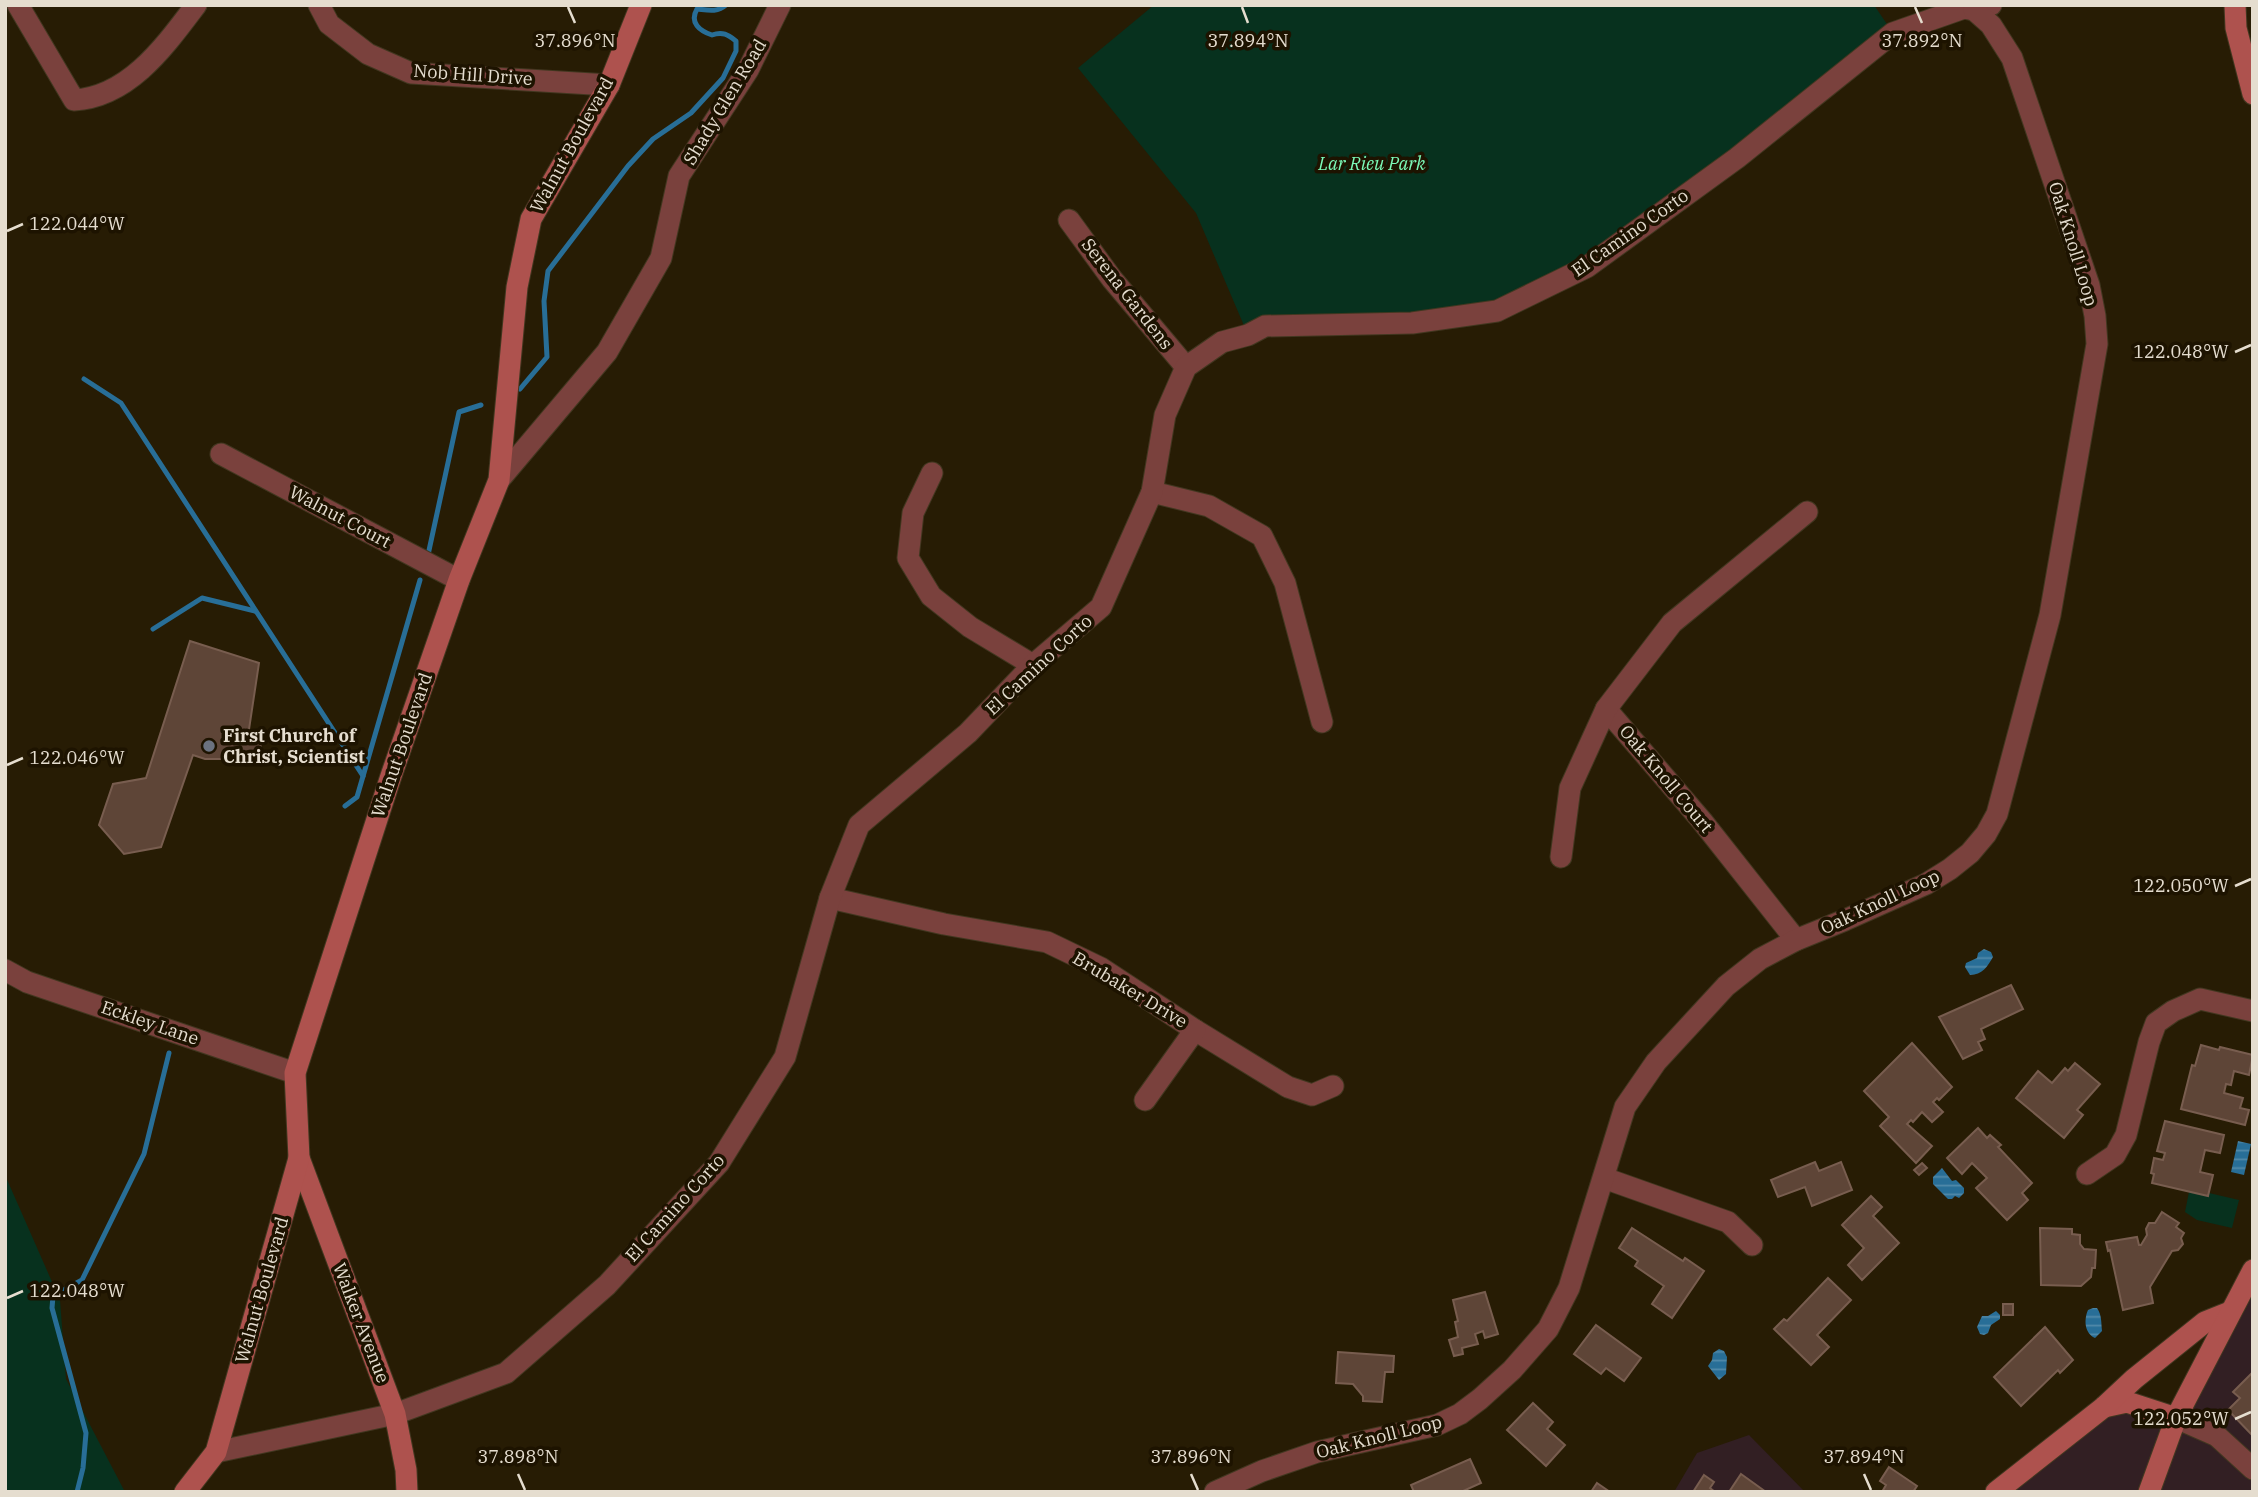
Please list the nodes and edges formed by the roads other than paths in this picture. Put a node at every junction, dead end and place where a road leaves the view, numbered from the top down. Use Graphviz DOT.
graph roads {
  1 [pos="18,5"];
  2 [pos="196,5"];
  3 [pos="319,5"];
  4 [pos="641,5"];
  5 [pos="780,5"];
  6 [pos="2235,5"];
  7 [pos="1973,7"];
  8 [pos="609,85"];
  9 [pos="2253,94"];
  10 [pos="1069,220"];
  11 [pos="1186,367"];
  12 [pos="221,454"];
  13 [pos="932,473"];
  14 [pos="499,481"];
  15 [pos="1152,492"];
  16 [pos="1807,512"];
  17 [pos="459,580"];
  18 [pos="1033,666"];
  19 [pos="1606,709"];
  20 [pos="1322,722"];
  21 [pos="1560,857"];
  22 [pos="830,898"];
  23 [pos="1796,940"];
  24 [pos="5,970"];
  25 [pos="2253,1011"];
  26 [pos="1195,1030"];
  27 [pos="295,1073"];
  28 [pos="1333,1086"];
  29 [pos="1145,1100"];
  30 [pos="299,1158"];
  31 [pos="2087,1174"];
  32 [pos="1604,1178"];
  33 [pos="1752,1245"];
  34 [pos="2253,1270"];
  35 [pos="2230,1312"];
  36 [pos="2104,1407"];
  37 [pos="395,1414"];
  38 [pos="2176,1418"];
  39 [pos="216,1452"];
  40 [pos="2253,1469"];
  41 [pos="185,1492"];
  42 [pos="407,1492"];
  43 [pos="1215,1492"];
  44 [pos="1996,1492"];
  45 [pos="2149,1492"];
  1 -- 2 [label="street"];
  3 -- 8 [label="street, Nob Hill Drive"];
  4 -- 8 [label="street, Walnut Boulevard"];
  5 -- 14 [label="street, Shady Glen Road"];
  6 -- 9 [label="street"];
  7 -- 11 [label="street, El Camino Corto"];
  7 -- 23 [label="street, Oak Knoll Loop"];
  8 -- 14 [label="street, Walnut Boulevard"];
  10 -- 11 [label="street, Serena Gardens"];
  11 -- 15 [label="street, El Camino Corto"];
  12 -- 17 [label="street, Walnut Court"];
  13 -- 18 [label="street"];
  14 -- 17 [label="street, Walnut Boulevard"];
  15 -- 18 [label="street, El Camino Corto"];
  15 -- 20 [label="street"];
  16 -- 19 [label="street, Oak Knoll Court"];
  17 -- 27 [label="street, Walnut Boulevard"];
  18 -- 22 [label="street, El Camino Corto"];
  19 -- 21 [label="street"];
  19 -- 23 [label="street, Oak Knoll Court"];
  22 -- 26 [label="street, Brubaker Drive"];
  22 -- 37 [label="street, El Camino Corto"];
  23 -- 32 [label="street, Oak Knoll Loop"];
  24 -- 27 [label="street, Eckley Lane"];
  25 -- 31 [label="street"];
  26 -- 28 [label="street, Brubaker Drive"];
  26 -- 29 [label="street"];
  27 -- 30 [label="street, Walnut Boulevard"];
  30 -- 37 [label="street, Walker Avenue"];
  30 -- 39 [label="street, Walnut Boulevard"];
  32 -- 33 [label="street"];
  32 -- 43 [label="street, Oak Knoll Loop"];
  34 -- 35 [label="street"];
  35 -- 36 [label="street"];
  35 -- 38 [label="street"];
  36 -- 38 [label="street"];
  36 -- 44 [label="street"];
  37 -- 39 [label="street, El Camino Corto"];
  37 -- 42 [label="street, Walker Avenue"];
  38 -- 40 [label="street"];
  38 -- 45 [label="street"];
  39 -- 41 [label="street, Walnut Boulevard"];
}
